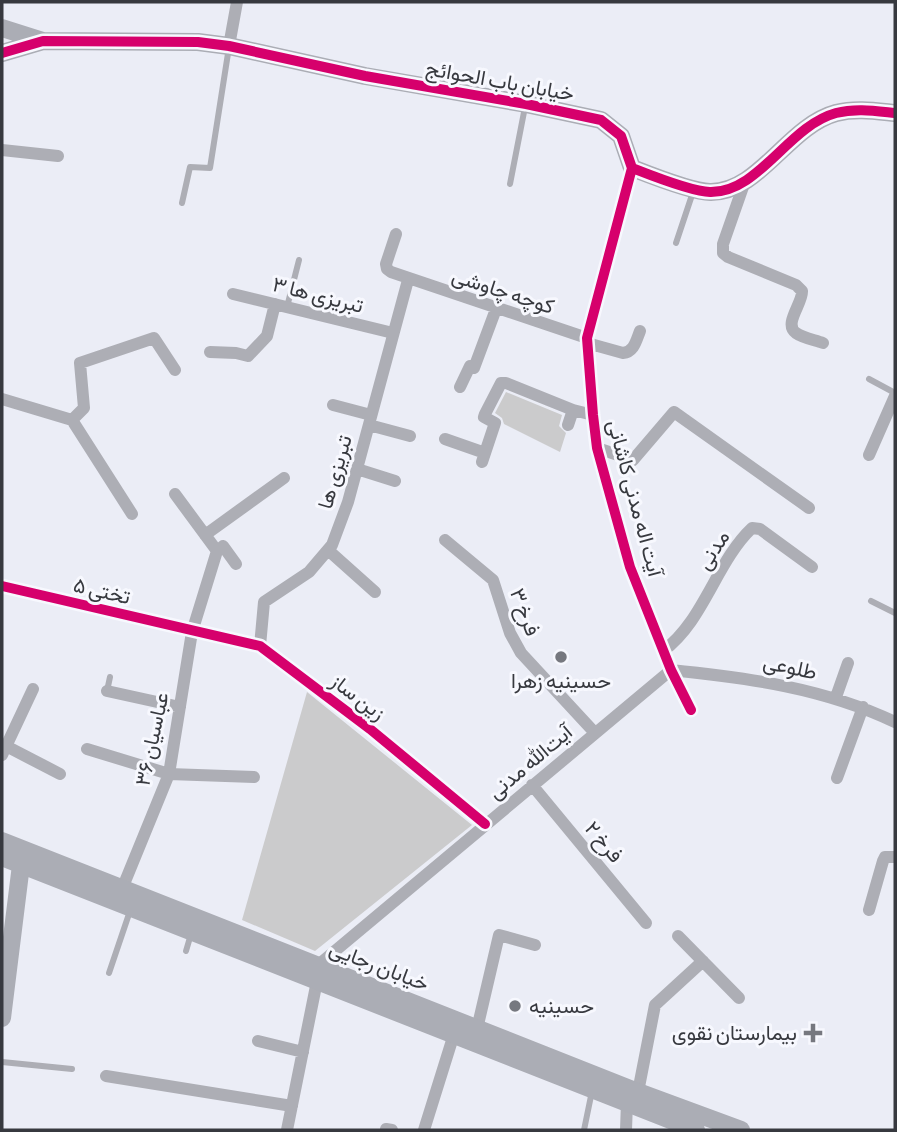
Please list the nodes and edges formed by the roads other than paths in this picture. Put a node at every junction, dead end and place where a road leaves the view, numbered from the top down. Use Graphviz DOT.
graph roads {
  1 [pos="237,2"];
  2 [pos="2,28"];
  3 [pos="43,41"];
  4 [pos="229,46"];
  5 [pos="2,53"];
  6 [pos="526,104"];
  7 [pos="895,113"];
  8 [pos="2,150"];
  9 [pos="58,156"];
  10 [pos="632,168"];
  11 [pos="510,184"];
  12 [pos="744,184"];
  13 [pos="695,188"];
  14 [pos="182,203"];
  15 [pos="396,234"];
  16 [pos="676,243"];
  17 [pos="299,260"];
  18 [pos="408,280"];
  19 [pos="233,294"];
  20 [pos="281,305"];
  21 [pos="496,309"];
  22 [pos="640,331"];
  23 [pos="393,333"];
  24 [pos="587,341"];
  25 [pos="823,343"];
  26 [pos="210,352"];
  27 [pos="175,370"];
  28 [pos="869,380"];
  29 [pos="460,387"];
  30 [pos="895,395"];
  31 [pos="2,399"];
  32 [pos="332,405"];
  33 [pos="573,410"];
  34 [pos="593,415"];
  35 [pos="72,420"];
  36 [pos="370,420"];
  37 [pos="568,425"];
  38 [pos="410,436"];
  39 [pos="445,439"];
  40 [pos="597,448"];
  41 [pos="869,455"];
  42 [pos="357,469"];
  43 [pos="284,478"];
  44 [pos="395,481"];
  45 [pos="175,494"];
  46 [pos="809,508"];
  47 [pos="132,514"];
  48 [pos="205,535"];
  49 [pos="445,540"];
  50 [pos="328,550"];
  51 [pos="216,551"];
  52 [pos="236,564"];
  53 [pos="812,567"];
  54 [pos="2,586"];
  55 [pos="375,592"];
  56 [pos="871,601"];
  57 [pos="895,613"];
  58 [pos="192,632"];
  59 [pos="260,646"];
  60 [pos="663,651"];
  61 [pos="848,663"];
  62 [pos="671,670"];
  63 [pos="110,677"];
  64 [pos="33,689"];
  65 [pos="107,691"];
  66 [pos="836,698"];
  67 [pos="180,707"];
  68 [pos="863,707"];
  69 [pos="691,710"];
  70 [pos="895,722"];
  71 [pos="595,733"];
  72 [pos="87,749"];
  73 [pos="4,751"];
  74 [pos="60,774"];
  75 [pos="169,774"];
  76 [pos="254,777"];
  77 [pos="837,778"];
  78 [pos="532,785"];
  79 [pos="485,824"];
  80 [pos="2,841"];
  81 [pos="2,857"];
  82 [pos="895,857"];
  83 [pos="21,865"];
  84 [pos="122,889"];
  85 [pos="131,908"];
  86 [pos="869,910"];
  87 [pos="646,923"];
  88 [pos="192,932"];
  89 [pos="678,936"];
  90 [pos="535,945"];
  91 [pos="186,951"];
  92 [pos="703,961"];
  93 [pos="109,973"];
  94 [pos="317,973"];
  95 [pos="740,998"];
  96 [pos="2,1018"];
  97 [pos="477,1029"];
  98 [pos="454,1034"];
  99 [pos="258,1041"];
  100 [pos="303,1052"];
  101 [pos="2,1062"];
  102 [pos="72,1069"];
  103 [pos="106,1076"];
  104 [pos="593,1089"];
  105 [pos="632,1097"];
  106 [pos="292,1106"];
  107 [pos="287,1130"];
  108 [pos="424,1130"];
  109 [pos="583,1130"];
  110 [pos="626,1130"];
  111 [pos="695,1130"];
  112 [pos="741,1130"];
  1 -- 4 [label="street"];
  2 -- 3 [label="main road"];
  3 -- 4 [label="main road, خیابان باب الحوائج"];
  3 -- 5 [label="main road"];
  4 -- 6 [label="main road, خیابان باب الحوائج"];
  4 -- 14 [label="lane"];
  6 -- 10 [label="main road, خیابان باب الحوائج"];
  6 -- 11 [label="lane"];
  7 -- 12 [label="main road"];
  8 -- 9 [label="street"];
  10 -- 13 [label="main road"];
  10 -- 24 [label="street, آیت اله مدنی کاشانی"];
  12 -- 13 [label="main road"];
  12 -- 25 [label="street"];
  13 -- 16 [label="lane"];
  15 -- 18 [label="street"];
  17 -- 20 [label="lane"];
  18 -- 21 [label="street, کوچه چاوشی"];
  18 -- 23 [label="street, تبریزی ها"];
  19 -- 20 [label="street, تبریزی ها ۳"];
  20 -- 23 [label="street, تبریزی ها ۳"];
  20 -- 26 [label="street"];
  21 -- 24 [label="street, کوچه چاوشی"];
  21 -- 29 [label="street"];
  22 -- 24 [label="street, کوچه چاوشی"];
  23 -- 36 [label="street, تبریزی ها"];
  24 -- 34 [label="street, آیت اله مدنی کاشانی"];
  27 -- 35 [label="street"];
  28 -- 30 [label="lane"];
  30 -- 41 [label="street"];
  31 -- 35 [label="street"];
  32 -- 36 [label="street"];
  33 -- 34 [label="street"];
  33 -- 37 [label="street"];
  33 -- 39 [label="street"];
  34 -- 40 [label="street, آیت اله مدنی کاشانی"];
  35 -- 47 [label="street"];
  36 -- 38 [label="street"];
  36 -- 42 [label="street, تبریزی ها"];
  40 -- 46 [label="street"];
  40 -- 60 [label="street, آیت اله مدنی کاشانی"];
  42 -- 44 [label="street"];
  42 -- 50 [label="street, تبریزی ها"];
  43 -- 48 [label="street"];
  45 -- 48 [label="street"];
  48 -- 51 [label="street"];
  49 -- 71 [label="street, فرخ ۳"];
  50 -- 55 [label="street"];
  50 -- 59 [label="street, تبریزی ها"];
  51 -- 52 [label="street"];
  51 -- 58 [label="street, عباسیان ۳۶"];
  53 -- 60 [label="street, مدنی"];
  54 -- 58 [label="street, تختی ۵"];
  56 -- 57 [label="lane"];
  58 -- 59 [label="street, زین ساز"];
  58 -- 67 [label="street, عباسیان ۳۶"];
  59 -- 79 [label="street, زین ساز"];
  60 -- 62 [label="street, آیت اله مدنی کاشانی"];
  61 -- 66 [label="street"];
  62 -- 66 [label="street, طلوعی"];
  62 -- 69 [label="street, آیت اله مدنی کاشانی"];
  62 -- 71 [label="street, آیت‌الله مدنی"];
  63 -- 65 [label="lane"];
  64 -- 73 [label="street"];
  65 -- 67 [label="street"];
  66 -- 68 [label="street, طلوعی"];
  67 -- 75 [label="street, عباسیان ۳۶"];
  68 -- 70 [label="street, طلوعی"];
  68 -- 77 [label="street"];
  71 -- 78 [label="street, آیت‌الله مدنی"];
  72 -- 75 [label="street"];
  73 -- 74 [label="street"];
  75 -- 76 [label="street"];
  75 -- 84 [label="street, عباسیان ۳۶"];
  78 -- 79 [label="street, آیت‌الله مدنی"];
  78 -- 87 [label="street, فرخ ۲"];
  79 -- 94 [label="street, آیت‌الله مدنی"];
  80 -- 84 [label="main road, خیابان رجایی"];
  81 -- 83 [label="main road, خیابان رجایی"];
  82 -- 86 [label="street"];
  83 -- 85 [label="main road, خیابان رجایی"];
  83 -- 96 [label="main road"];
  84 -- 94 [label="main road, خیابان رجایی"];
  85 -- 88 [label="main road, خیابان رجایی"];
  85 -- 93 [label="lane"];
  88 -- 91 [label="lane"];
  88 -- 94 [label="main road, خیابان رجایی"];
  89 -- 92 [label="street"];
  90 -- 97 [label="street"];
  92 -- 95 [label="street"];
  92 -- 105 [label="street"];
  94 -- 97 [label="main road, خیابان رجایی"];
  94 -- 98 [label="main road, خیابان رجایی"];
  94 -- 100 [label="street"];
  97 -- 105 [label="main road, خیابان رجایی"];
  98 -- 104 [label="main road, خیابان رجایی"];
  98 -- 108 [label="street"];
  99 -- 100 [label="street"];
  100 -- 106 [label="street"];
  101 -- 102 [label="lane"];
  103 -- 106 [label="street"];
  104 -- 105 [label="main road, خیابان رجایی"];
  104 -- 109 [label="lane"];
  105 -- 110 [label="street"];
  105 -- 111 [label="main road, خیابان رجایی"];
  105 -- 112 [label="main road, خیابان رجایی"];
  106 -- 107 [label="street"];
}
